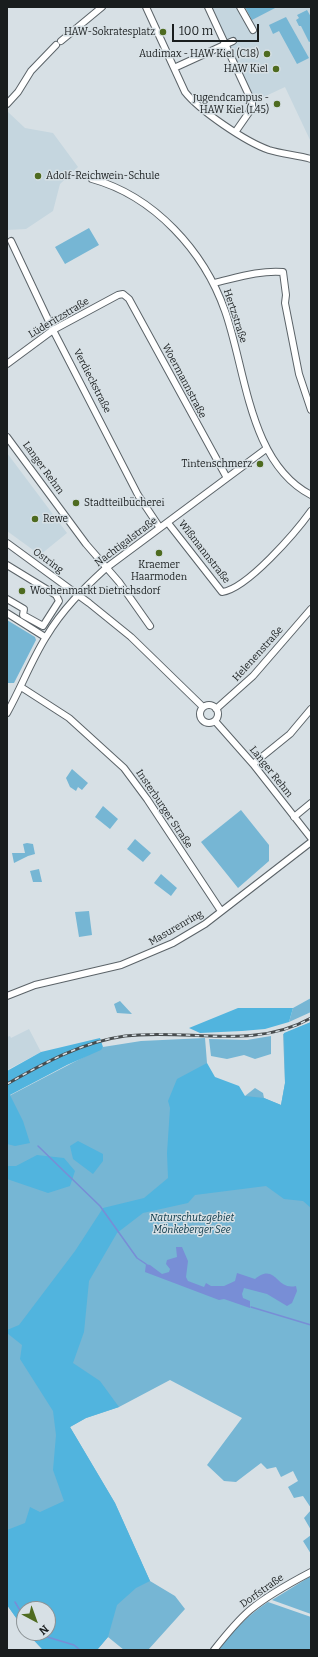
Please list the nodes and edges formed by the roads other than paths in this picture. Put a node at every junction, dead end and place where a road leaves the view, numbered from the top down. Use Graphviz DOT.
graph roads {
  1 [pos="102,7"];
  2 [pos="146,7"];
  3 [pos="208,7"];
  4 [pos="240,7"];
  5 [pos="253,30"];
  6 [pos="233,41"];
  7 [pos="226,44"];
  8 [pos="174,68"];
  9 [pos="7,104"];
  10 [pos="236,131"];
  11 [pos="311,159"];
  12 [pos="92,179"];
  13 [pos="11,241"];
  14 [pos="214,283"];
  15 [pos="123,294"];
  16 [pos="54,330"];
  17 [pos="7,364"];
  18 [pos="311,410"];
  19 [pos="7,437"];
  20 [pos="266,449"];
  21 [pos="227,478"];
  22 [pos="311,495"];
  23 [pos="311,511"];
  24 [pos="168,523"];
  25 [pos="160,528"];
  26 [pos="7,543"];
  27 [pos="7,566"];
  28 [pos="106,568"];
  29 [pos="77,595"];
  30 [pos="7,599"];
  31 [pos="311,609"];
  32 [pos="7,613"];
  33 [pos="150,626"];
  34 [pos="45,637"];
  35 [pos="21,687"];
  36 [pos="203,707"];
  37 [pos="216,709"];
  38 [pos="311,709"];
  39 [pos="7,713"];
  40 [pos="215,721"];
  41 [pos="253,764"];
  42 [pos="311,803"];
  43 [pos="294,817"];
  44 [pos="311,838"];
  45 [pos="311,842"];
  46 [pos="221,911"];
  47 [pos="7,996"];
  48 [pos="311,1572"];
  49 [pos="214,1650"];
  1 -- 9 [label="street"];
  2 -- 8 [label="street"];
  3 -- 7 [label="street"];
  4 -- 5 [label="street"];
  6 -- 7 [label="street"];
  7 -- 8 [label="street"];
  7 -- 10 [label="street"];
  8 -- 10 [label="street"];
  10 -- 11 [label="street"];
  12 -- 14 [label="street, Hertzstraße"];
  13 -- 16 [label="street, Verdieckstraße"];
  14 -- 18 [label="street"];
  14 -- 20 [label="street, Hertzstraße"];
  15 -- 16 [label="street, Lüderitzstraße"];
  15 -- 21 [label="street, Woermannstraße"];
  16 -- 17 [label="street, Lüderitzstraße"];
  16 -- 25 [label="street, Verdieckstraße"];
  19 -- 28 [label="street, Langer Rehm"];
  20 -- 21 [label="street, Nachtigalstraße"];
  20 -- 22 [label="street, Hertzstraße"];
  21 -- 24 [label="street, Nachtigalstraße"];
  23 -- 24 [label="street, Wißmannstraße"];
  24 -- 25 [label="street, Nachtigalstraße"];
  25 -- 28 [label="street, Nachtigalstraße"];
  26 -- 29 [label="street, Ostring"];
  27 -- 30 [label="street"];
  28 -- 29 [label="street, Nachtigalstraße"];
  28 -- 33 [label="street, Langer Rehm"];
  29 -- 34 [label="street"];
  29 -- 36 [label="street"];
  31 -- 37 [label="street, Helenenstraße"];
  32 -- 34 [label="street"];
  34 -- 35 [label="street"];
  35 -- 39 [label="street"];
  35 -- 46 [label="street, Insterburger Straße"];
  36 -- 37 [label="street"];
  36 -- 40 [label="street"];
  37 -- 40 [label="street"];
  38 -- 41 [label="street"];
  40 -- 41 [label="street, Langer Rehm"];
  41 -- 43 [label="street, Langer Rehm"];
  42 -- 43 [label="street"];
  43 -- 44 [label="street, Langer Rehm"];
  45 -- 46 [label="street, Masurenring"];
  46 -- 47 [label="street, Masurenring"];
  48 -- 49 [label="street, Dorfstraße"];
}
